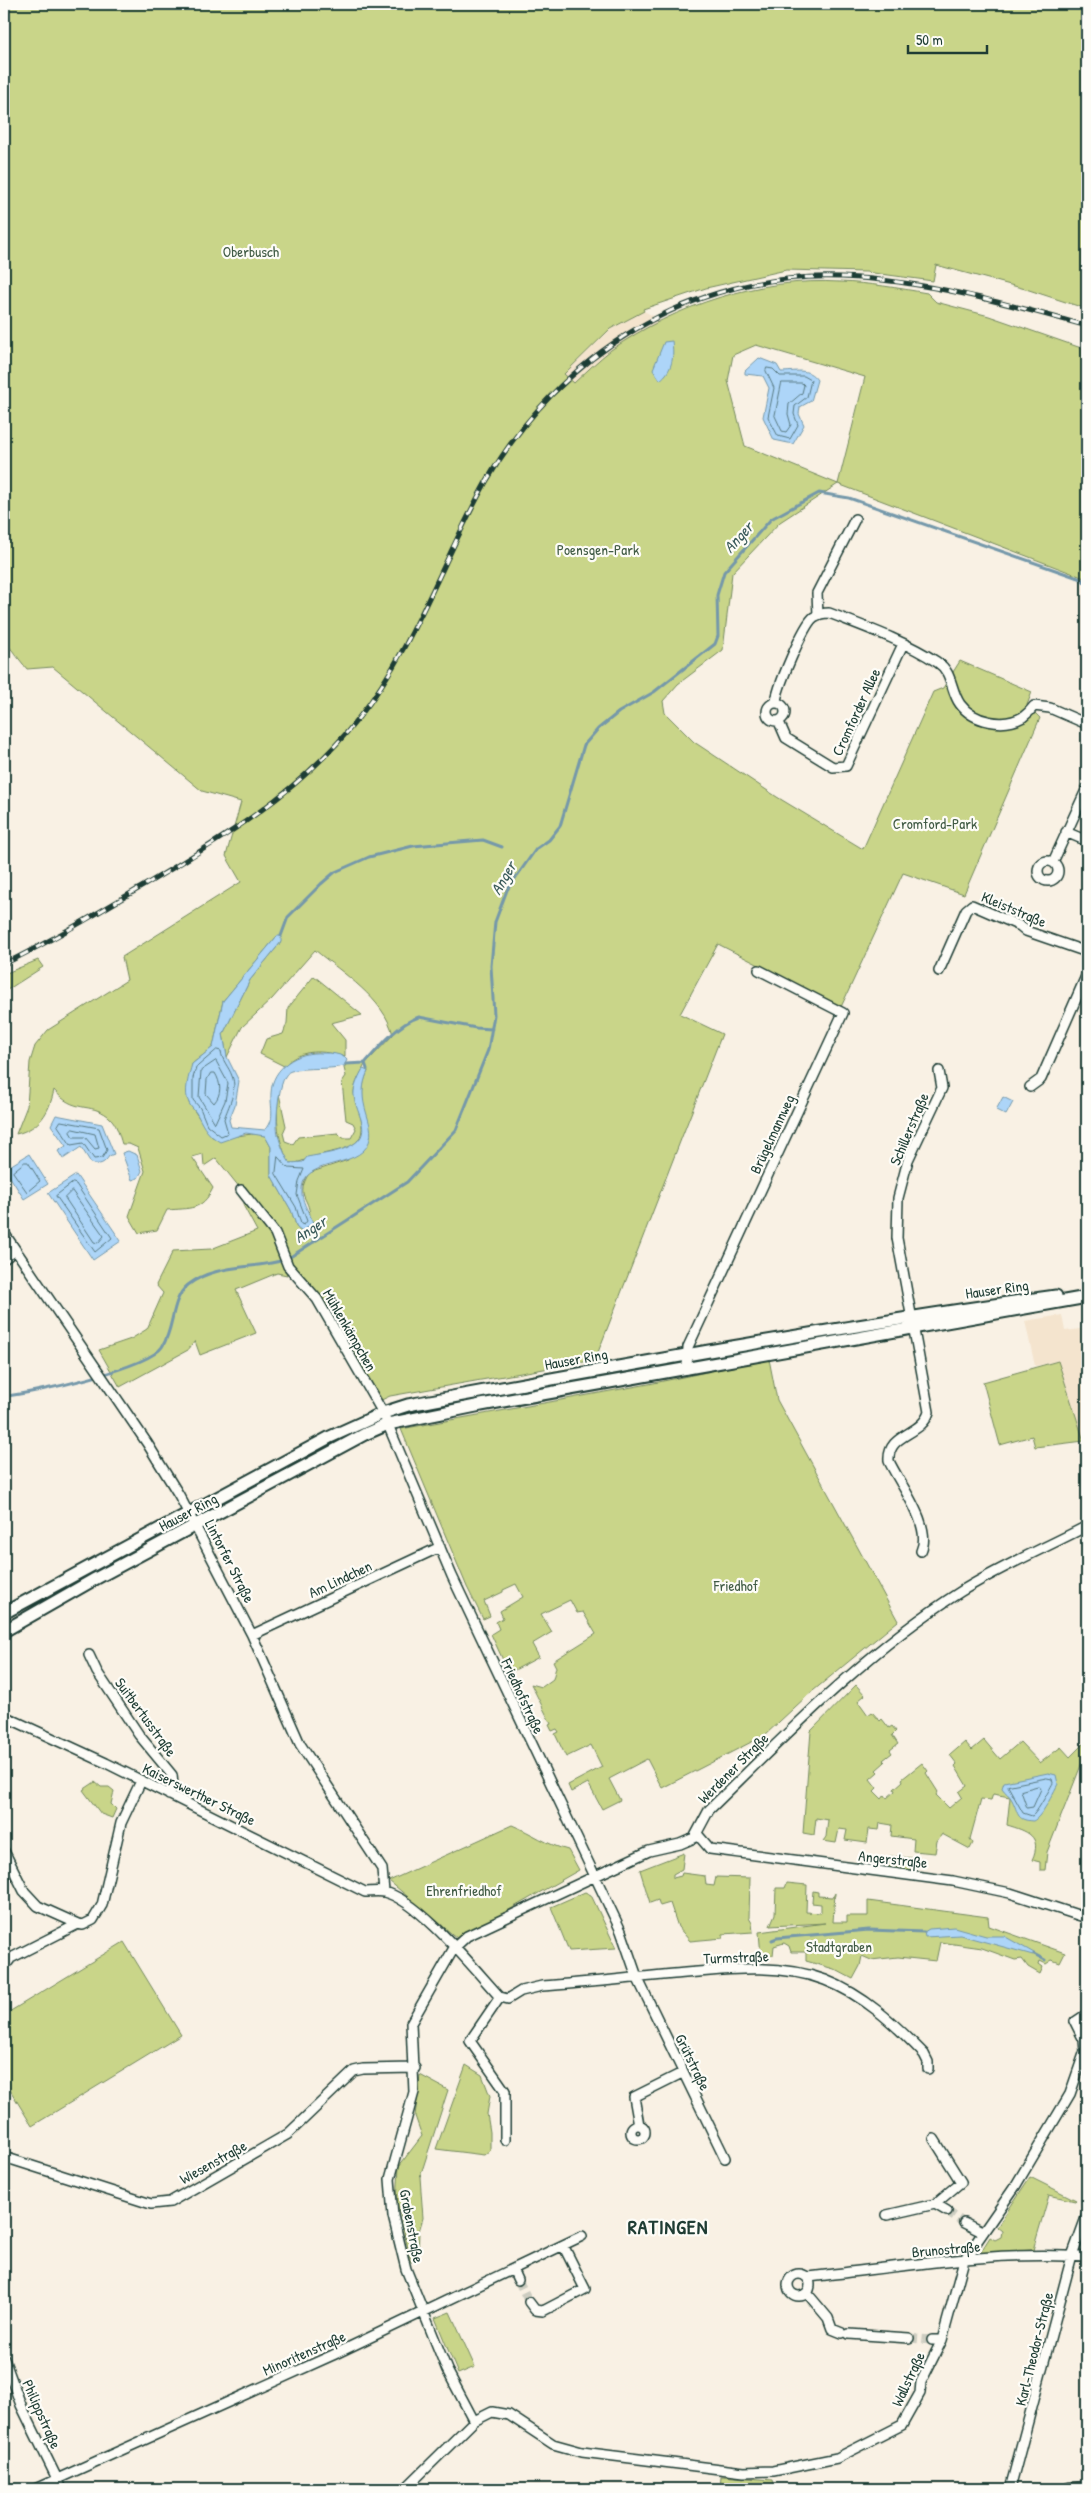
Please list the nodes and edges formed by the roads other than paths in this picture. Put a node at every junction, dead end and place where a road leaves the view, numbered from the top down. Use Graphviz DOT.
graph roads {
  1 [pos="854,519"];
  2 [pos="818,615"];
  3 [pos="903,644"];
  4 [pos="1087,724"];
  5 [pos="1087,788"];
  6 [pos="1066,832"];
  7 [pos="1087,841"];
  8 [pos="1053,862"];
  9 [pos="1087,952"];
  10 [pos="759,970"];
  11 [pos="939,971"];
  12 [pos="1087,974"];
  13 [pos="939,1071"];
  14 [pos="1030,1087"];
  15 [pos="241,1190"];
  16 [pos="4,1234"];
  17 [pos="14,1251"];
  18 [pos="4,1259"];
  19 [pos="1087,1291"];
  20 [pos="1087,1297"];
  21 [pos="911,1316"];
  22 [pos="915,1329"];
  23 [pos="688,1354"];
  24 [pos="687,1369"];
  25 [pos="383,1412"];
  26 [pos="388,1424"];
  27 [pos="190,1513"];
  28 [pos="196,1525"];
  29 [pos="1087,1526"];
  30 [pos="440,1547"];
  31 [pos="921,1551"];
  32 [pos="1036,1551"];
  33 [pos="1028,1564"];
  34 [pos="4,1613"];
  35 [pos="4,1631"];
  36 [pos="252,1635"];
  37 [pos="89,1655"];
  38 [pos="4,1716"];
  39 [pos="141,1781"];
  40 [pos="169,1795"];
  41 [pos="698,1835"];
  42 [pos="4,1851"];
  43 [pos="594,1877"];
  44 [pos="384,1892"];
  45 [pos="1087,1918"];
  46 [pos="78,1924"];
  47 [pos="454,1948"];
  48 [pos="4,1967"];
  49 [pos="637,1978"];
  50 [pos="504,1998"];
  51 [pos="1087,2014"];
  52 [pos="415,2068"];
  53 [pos="928,2070"];
  54 [pos="682,2073"];
  55 [pos="639,2125"];
  56 [pos="934,2139"];
  57 [pos="505,2140"];
  58 [pos="4,2157"];
  59 [pos="725,2158"];
  60 [pos="935,2204"];
  61 [pos="946,2211"];
  62 [pos="887,2215"];
  63 [pos="1087,2215"];
  64 [pos="964,2223"];
  65 [pos="982,2232"];
  66 [pos="582,2236"];
  67 [pos="563,2245"];
  68 [pos="1072,2256"];
  69 [pos="1087,2257"];
  70 [pos="964,2260"];
  71 [pos="513,2269"];
  72 [pos="808,2277"];
  73 [pos="518,2280"];
  74 [pos="807,2293"];
  75 [pos="529,2302"];
  76 [pos="423,2312"];
  77 [pos="910,2338"];
  78 [pos="932,2340"];
  79 [pos="942,2340"];
  80 [pos="4,2359"];
  81 [pos="474,2420"];
  82 [pos="56,2480"];
  83 [pos="410,2487"];
  84 [pos="1087,2488"];
  85 [pos="35,2489"];
  86 [pos="62,2489"];
  87 [pos="1010,2489"];
  88 [pos="1069,2489"];
  1 -- 2 [label="street"];
  2 -- 3 [label="street"];
  2 -- 3 [label="street, Cromforder Allee"];
  3 -- 4 [label="street"];
  5 -- 6 [label="street"];
  6 -- 7 [label="street"];
  6 -- 8 [label="street"];
  9 -- 11 [label="street, Kleiststraße"];
  10 -- 23 [label="street, Brügelmannweg"];
  12 -- 14 [label="street"];
  13 -- 21 [label="street, Schillerstraße"];
  15 -- 25 [label="street, Mühlenkämpchen"];
  16 -- 17 [label="street, Lintorfer Straße"];
  17 -- 18 [label="street"];
  17 -- 27 [label="street, Lintorfer Straße"];
  19 -- 21 [label="main road, Hauser Ring"];
  20 -- 22 [label="main road, Hauser Ring"];
  21 -- 22 [label="street"];
  21 -- 23 [label="main road, Hauser Ring"];
  22 -- 24 [label="main road, Hauser Ring"];
  22 -- 31 [label="street"];
  23 -- 24 [label="street"];
  23 -- 25 [label="main road, Hauser Ring"];
  24 -- 26 [label="main road, Hauser Ring"];
  25 -- 26 [label="street"];
  25 -- 27 [label="main road, Hauser Ring"];
  26 -- 28 [label="main road, Hauser Ring"];
  26 -- 30 [label="street, Friedhofstraße"];
  27 -- 28 [label="street, Lintorfer Straße"];
  27 -- 34 [label="main road, Hauser Ring"];
  28 -- 35 [label="main road, Hauser Ring"];
  28 -- 36 [label="street, Lintorfer Straße"];
  29 -- 32 [label="street, Werdener Straße"];
  30 -- 36 [label="street, Am Lindchen"];
  30 -- 43 [label="street, Friedhofstraße"];
  32 -- 33 [label="street"];
  32 -- 41 [label="street, Werdener Straße"];
  36 -- 44 [label="street, Lintorfer Straße"];
  37 -- 40 [label="street, Suitbertusstraße"];
  38 -- 39 [label="street, Kaiserswerther Straße"];
  39 -- 40 [label="street, Kaiserswerther Straße"];
  39 -- 46 [label="street"];
  40 -- 44 [label="street, Kaiserswerther Straße"];
  41 -- 43 [label="street"];
  41 -- 45 [label="street, Angerstraße"];
  42 -- 46 [label="street"];
  43 -- 47 [label="street"];
  43 -- 49 [label="street, Friedhofstraße"];
  44 -- 47 [label="street"];
  46 -- 48 [label="street"];
  47 -- 50 [label="street"];
  47 -- 52 [label="street, Grabenstraße"];
  49 -- 50 [label="street, Turmstraße"];
  49 -- 53 [label="street, Turmstraße"];
  49 -- 54 [label="street, Grütstraße"];
  50 -- 57 [label="street"];
  51 -- 65 [label="street, Wallstraße"];
  52 -- 58 [label="street, Wiesenstraße"];
  52 -- 76 [label="street, Grabenstraße"];
  54 -- 55 [label="street"];
  54 -- 59 [label="street, Grütstraße"];
  56 -- 60 [label="street"];
  60 -- 61 [label="street"];
  60 -- 62 [label="street"];
  63 -- 68 [label="street, Karl-Theodor-Straße"];
  64 -- 65 [label="street"];
  65 -- 70 [label="street, Wallstraße"];
  66 -- 67 [label="street, Minoritenstraße"];
  67 -- 71 [label="street, Minoritenstraße"];
  67 -- 75 [label="street"];
  68 -- 69 [label="street, Brunostraße"];
  68 -- 70 [label="street, Brunostraße"];
  68 -- 87 [label="street, Karl-Theodor-Straße"];
  70 -- 72 [label="street, Brunostraße"];
  70 -- 79 [label="street, Wallstraße"];
  71 -- 73 [label="street"];
  71 -- 76 [label="street, Minoritenstraße"];
  72 -- 74 [label="street"];
  72 -- 74 [label="street"];
  74 -- 77 [label="street"];
  76 -- 81 [label="street, Grabenstraße"];
  76 -- 82 [label="street, Minoritenstraße"];
  78 -- 79 [label="street"];
  79 -- 81 [label="street, Wallstraße"];
  80 -- 82 [label="street, Philippstraße"];
  81 -- 83 [label="street"];
  82 -- 85 [label="street, Minoritenstraße"];
  82 -- 86 [label="street, Philippstraße"];
  84 -- 88 [label="main road"];
}
